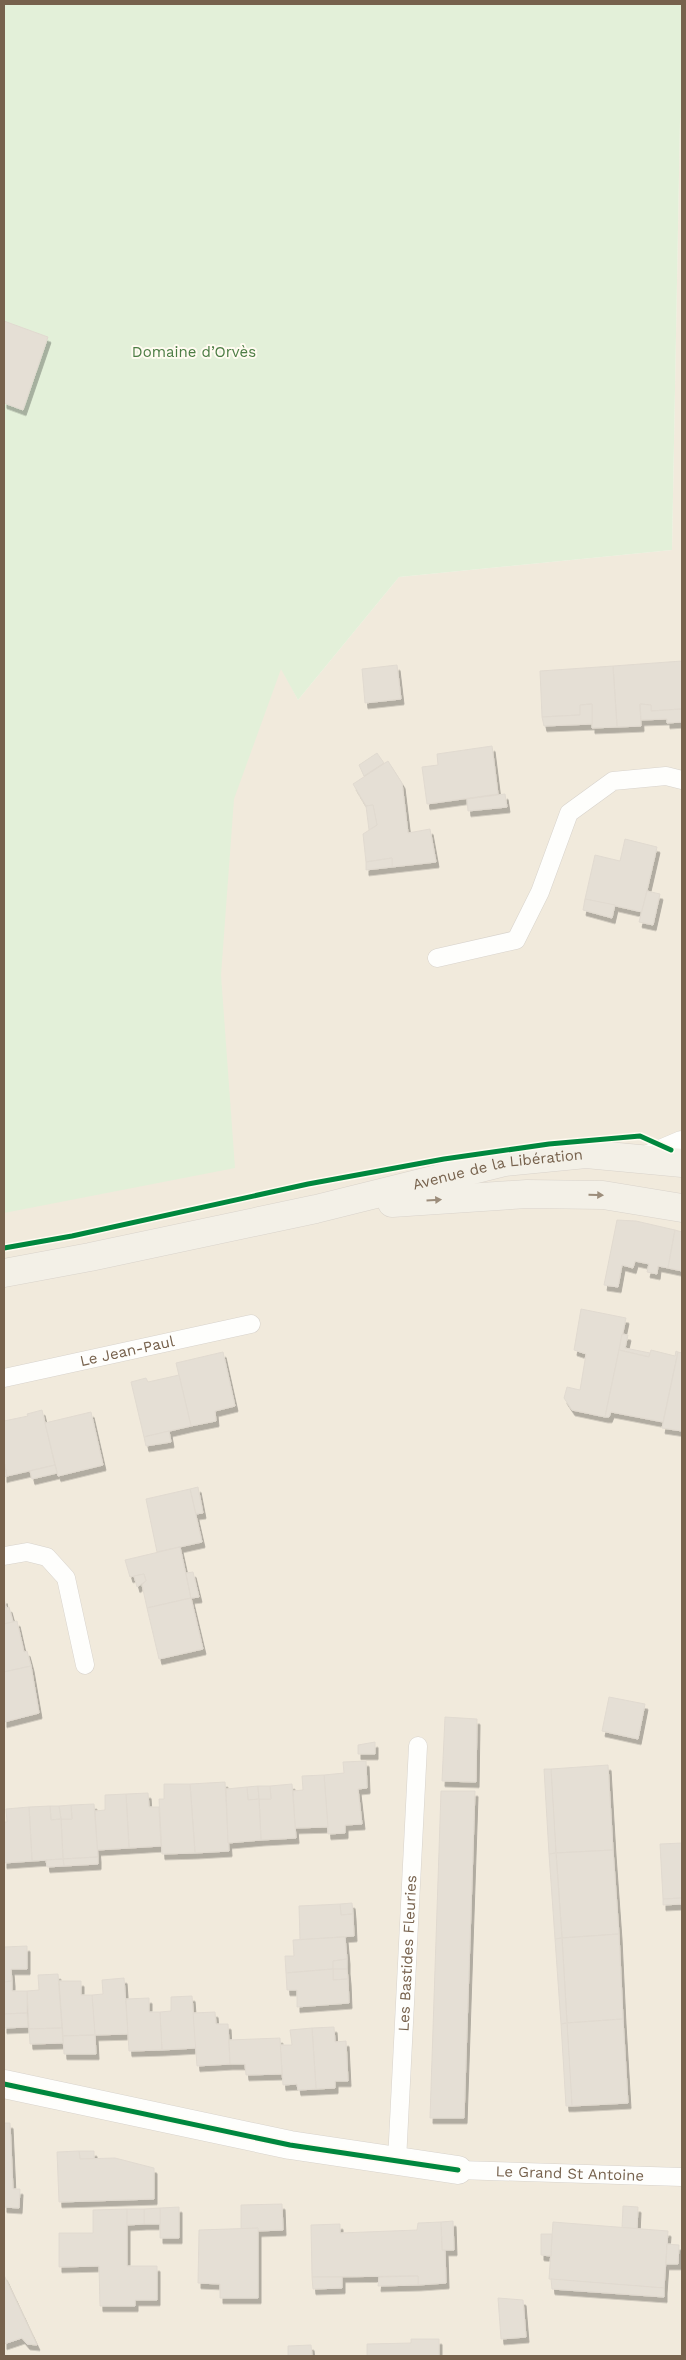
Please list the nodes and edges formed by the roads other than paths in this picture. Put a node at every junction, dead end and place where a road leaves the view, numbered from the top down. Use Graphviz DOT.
graph roads {
  1 [pos="682,780"];
  2 [pos="437,958"];
  3 [pos="682,1145"];
  4 [pos="649,1159"];
  5 [pos="682,1163"];
  6 [pos="682,1208"];
  7 [pos="316,1209"];
  8 [pos="4,1273"];
  9 [pos="251,1324"];
  10 [pos="4,1378"];
  11 [pos="4,1556"];
  12 [pos="85,1665"];
  13 [pos="418,1746"];
  14 [pos="4,2084"];
  15 [pos="397,2161"];
  16 [pos="458,2170"];
  17 [pos="682,2178"];
  1 -- 2 [label="lane"];
  3 -- 4 [label="street"];
  4 -- 5 [label="main road, Avenue de la Libération"];
  4 -- 7 [label="main road, Avenue de la Libération"];
  7 -- 6 [label="main road, Avenue de la Libération, one-way"];
  7 -- 8 [label="main road, Avenue de la Libération"];
  9 -- 10 [label="lane, Le Jean-Paul"];
  11 -- 12 [label="lane"];
  13 -- 15 [label="lane, Les Bastides Fleuries"];
  14 -- 15 [label="street"];
  15 -- 16 [label="street"];
  16 -- 17 [label="lane, Le Grand St Antoine"];
}
